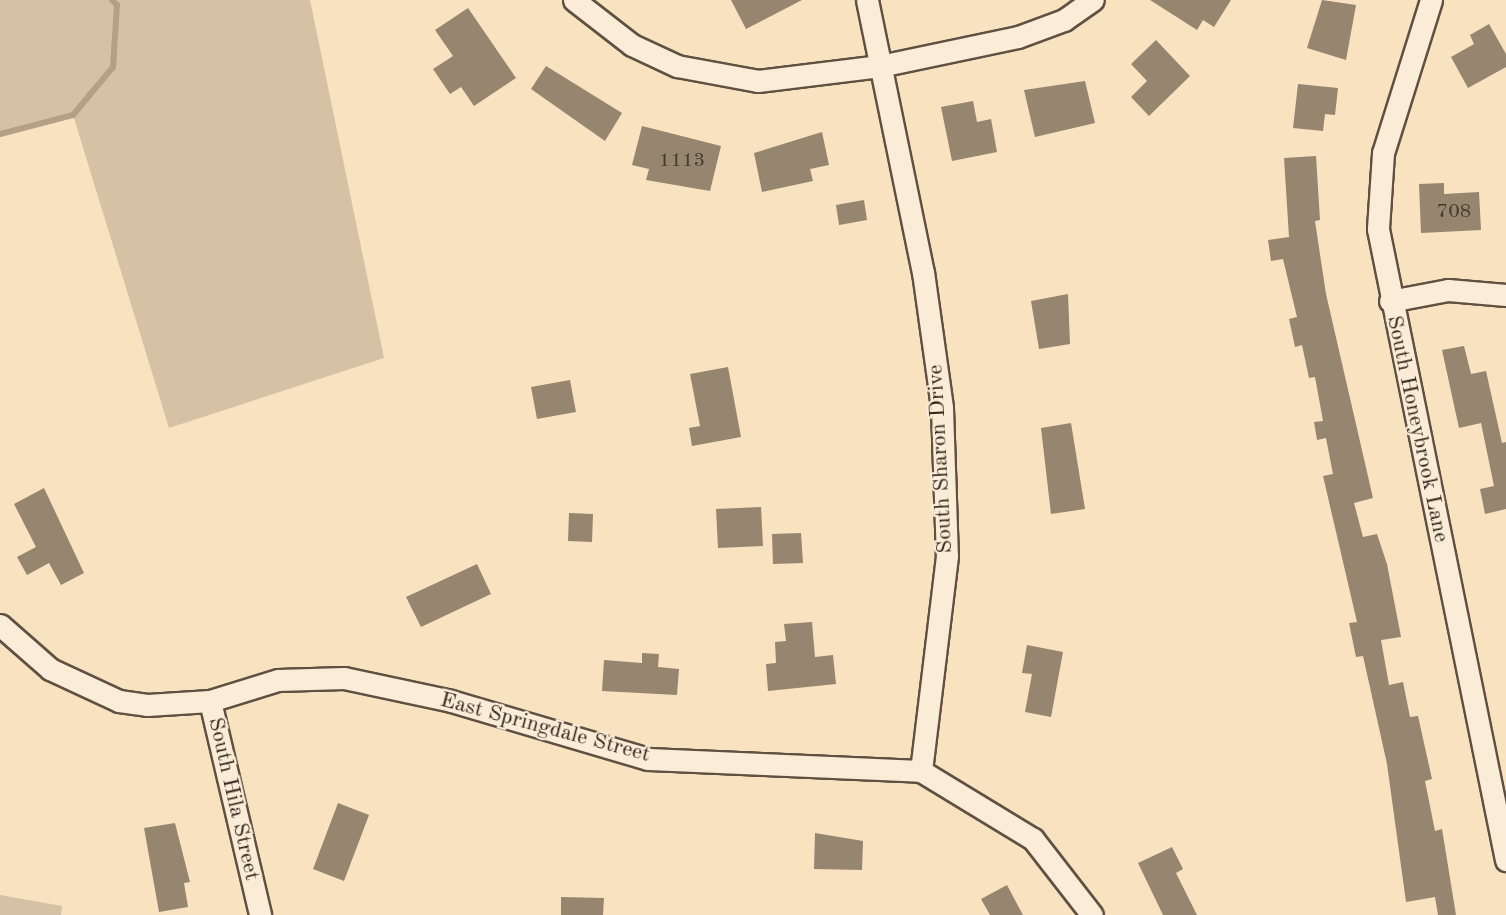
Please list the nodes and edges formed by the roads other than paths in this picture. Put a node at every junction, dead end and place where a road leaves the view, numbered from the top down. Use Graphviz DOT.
graph roads {
  1 [pos="574,0"];
  2 [pos="867,0"];
  3 [pos="1093,0"];
  4 [pos="1431,0"];
  5 [pos="880,66"];
  6 [pos="1506,295"];
  7 [pos="1390,301"];
  8 [pos="0,625"];
  9 [pos="210,701"];
  10 [pos="921,771"];
  11 [pos="1506,860"];
  12 [pos="260,915"];
  13 [pos="1092,915"];
  1 -- 5 [label="street"];
  2 -- 5 [label="street, South Sharon Drive"];
  3 -- 5 [label="street"];
  4 -- 7 [label="street, South Honeybrook Lane"];
  5 -- 10 [label="street, South Sharon Drive"];
  6 -- 7 [label="street"];
  7 -- 11 [label="street, South Honeybrook Lane"];
  8 -- 9 [label="street, South Hila Street"];
  9 -- 10 [label="street, East Springdale Street"];
  9 -- 12 [label="street, South Hila Street"];
  10 -- 13 [label="street"];
}
